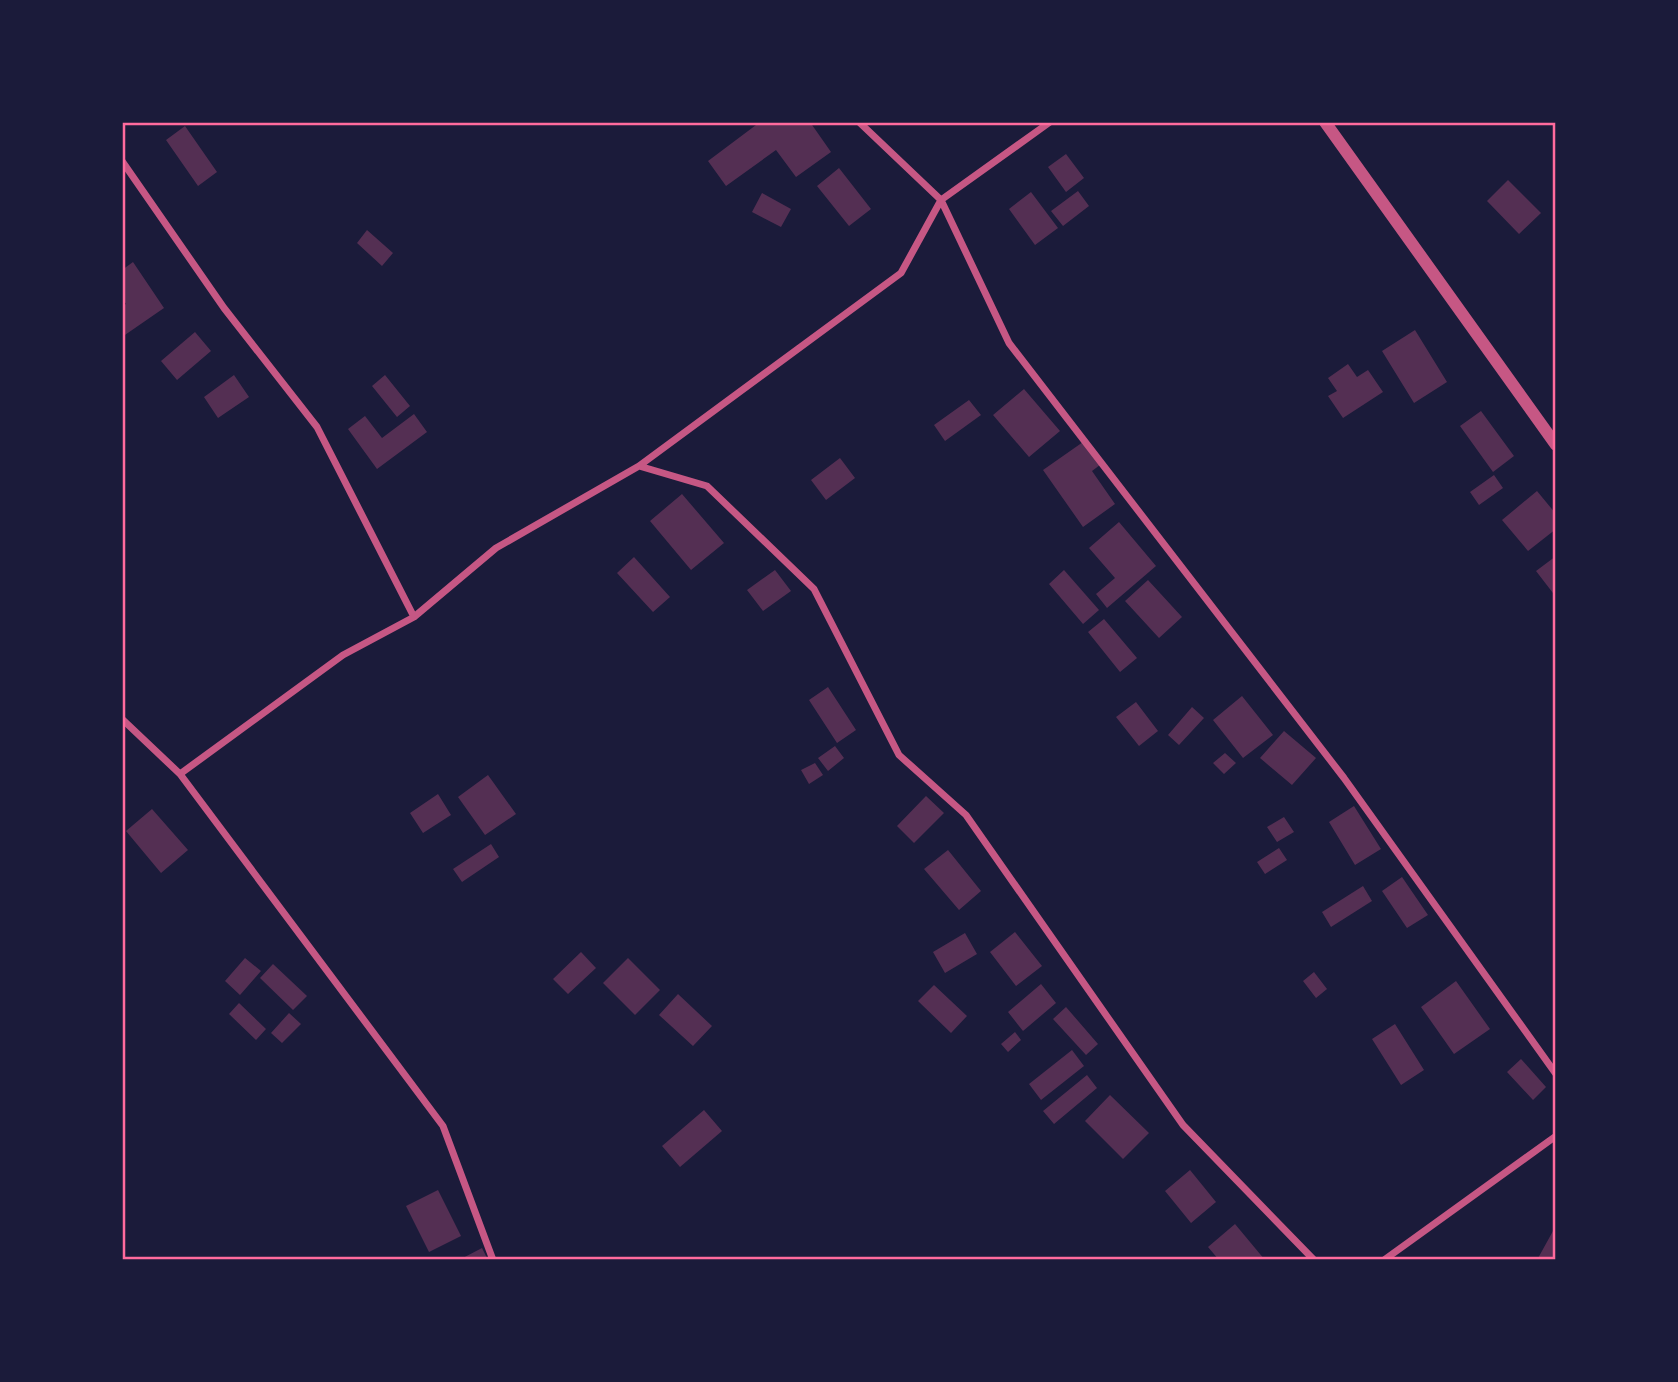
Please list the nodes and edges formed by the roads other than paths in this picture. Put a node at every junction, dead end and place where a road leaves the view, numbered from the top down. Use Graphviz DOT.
graph roads {
  1 [pos="859,122"];
  2 [pos="1050,122"];
  3 [pos="1325,122"];
  4 [pos="122,161"];
  5 [pos="941,201"];
  6 [pos="1556,445"];
  7 [pos="639,466"];
  8 [pos="414,617"];
  9 [pos="122,719"];
  10 [pos="180,774"];
  11 [pos="1556,1074"];
  12 [pos="1556,1136"];
  13 [pos="493,1259"];
  14 [pos="1314,1259"];
  15 [pos="1384,1259"];
  1 -- 5 [label="street"];
  2 -- 5 [label="street"];
  3 -- 6 [label="street"];
  4 -- 8 [label="street"];
  5 -- 7 [label="street"];
  5 -- 11 [label="street"];
  7 -- 8 [label="street"];
  7 -- 14 [label="street"];
  8 -- 10 [label="street"];
  9 -- 10 [label="street"];
  10 -- 13 [label="street"];
  12 -- 15 [label="street"];
}
